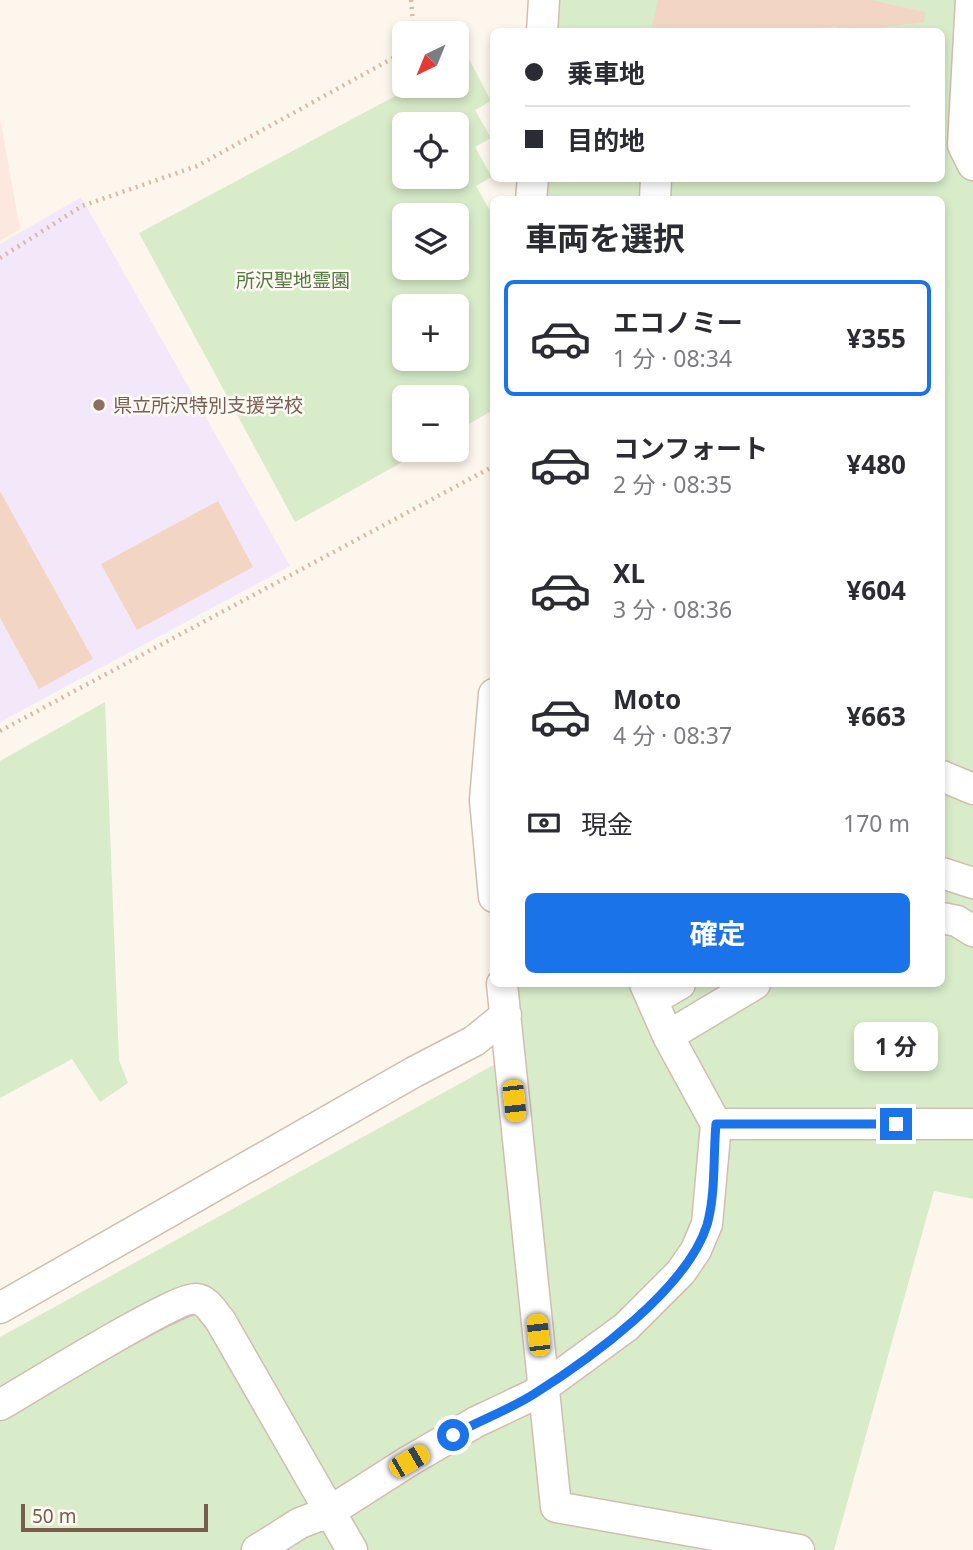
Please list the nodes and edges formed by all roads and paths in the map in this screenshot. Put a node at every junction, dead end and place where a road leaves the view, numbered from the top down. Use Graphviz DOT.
graph roads {
  1 [pos="411,0"];
  2 [pos="544,0"];
  3 [pos="971,0"];
  4 [pos="413,21"];
  5 [pos="542,28"];
  6 [pos="961,44"];
  7 [pos="392,59"];
  8 [pos="973,165"];
  9 [pos="0,258"];
  10 [pos="490,468"];
  11 [pos="0,731"];
  12 [pos="490,741"];
  13 [pos="945,777"];
  14 [pos="973,789"];
  15 [pos="490,854"];
  16 [pos="945,874"];
  17 [pos="973,883"];
  18 [pos="945,919"];
  19 [pos="973,931"];
  20 [pos="502,987"];
  21 [pos="668,987"];
  22 [pos="750,987"];
  23 [pos="649,992"];
  24 [pos="506,1015"];
  25 [pos="668,1036"];
  26 [pos="716,1124"];
  27 [pos="973,1124"];
  28 [pos="0,1308"];
  29 [pos="544,1387"];
  30 [pos="0,1405"];
  31 [pos="330,1512"];
  32 [pos="257,1550"];
  33 [pos="352,1550"];
  34 [pos="799,1550"];
  1 -- 4 [label="path"];
  2 -- 5 [label="street"];
  3 -- 6 [label="street"];
  6 -- 8 [label="street"];
  7 -- 9 [label="path"];
  10 -- 11 [label="path"];
  12 -- 15 [label="street"];
  13 -- 14 [label="street"];
  16 -- 17 [label="street"];
  18 -- 19 [label="street"];
  20 -- 24 [label="street"];
  21 -- 23 [label="street"];
  22 -- 25 [label="street"];
  23 -- 25 [label="street"];
  24 -- 28 [label="street"];
  24 -- 29 [label="street"];
  25 -- 26 [label="street"];
  26 -- 27 [label="street"];
  26 -- 29 [label="street"];
  29 -- 31 [label="street"];
  29 -- 34 [label="street"];
  30 -- 31 [label="street"];
  31 -- 32 [label="street"];
  31 -- 33 [label="street"];
}
